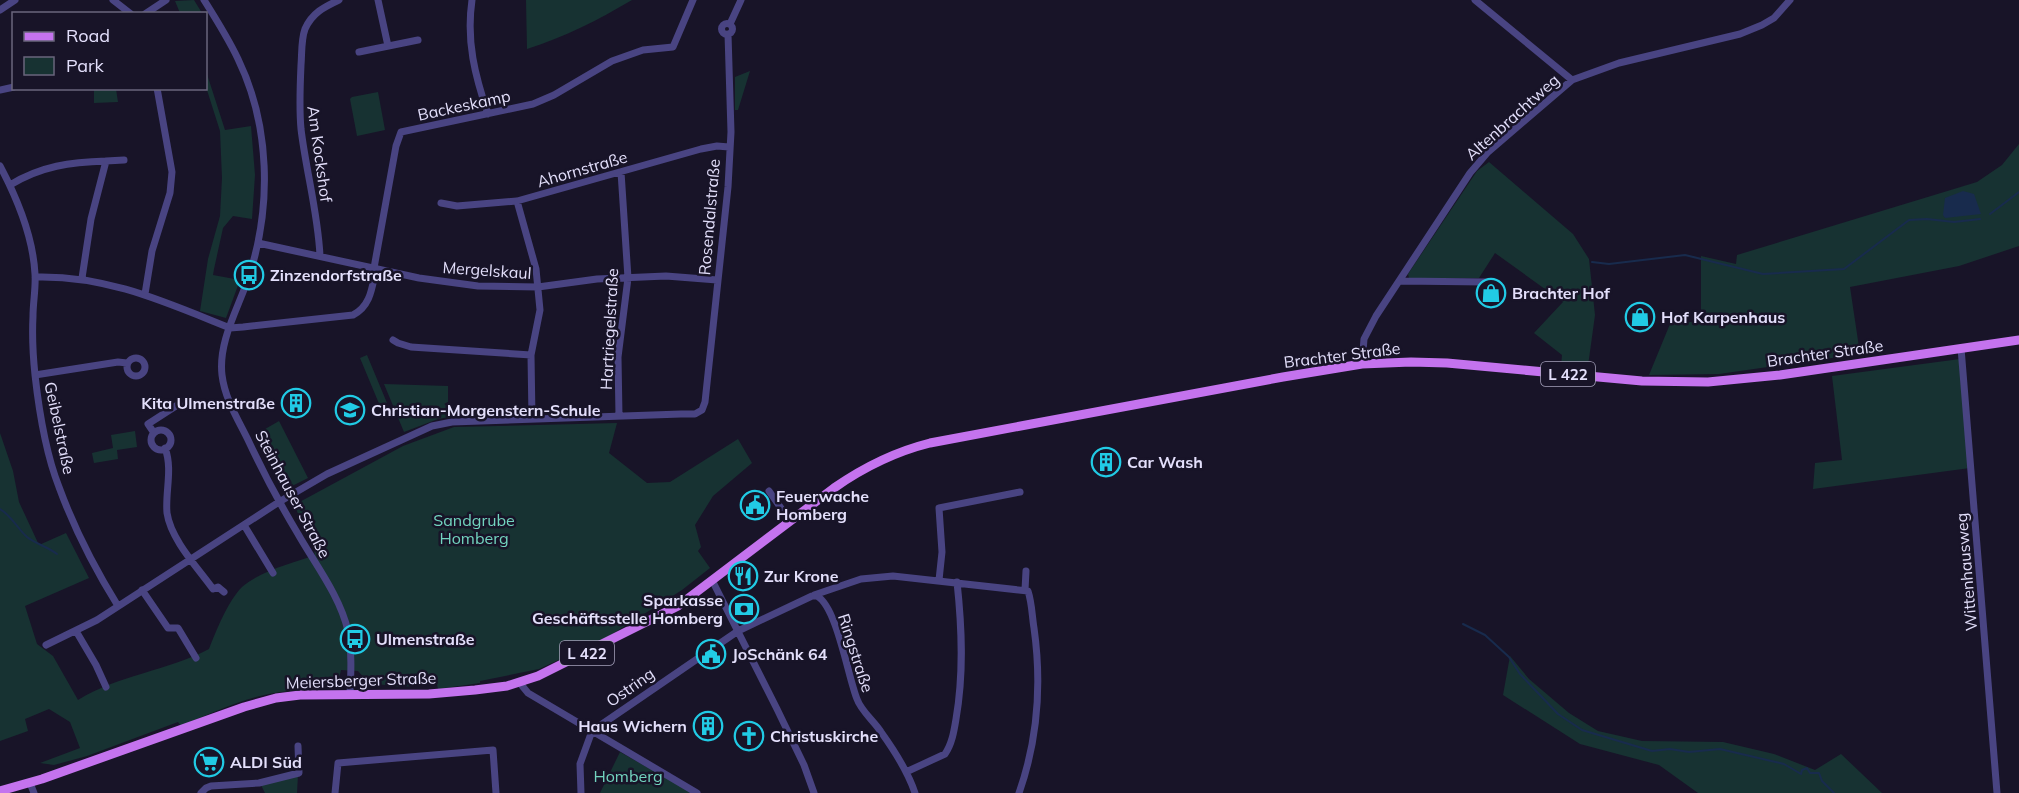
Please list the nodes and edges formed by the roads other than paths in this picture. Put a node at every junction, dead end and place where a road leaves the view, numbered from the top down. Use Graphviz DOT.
graph roads {
  1 [pos="15,0"];
  2 [pos="113,0"];
  3 [pos="166,0"];
  4 [pos="204,0"];
  5 [pos="339,0"];
  6 [pos="378,0"];
  7 [pos="472,0"];
  8 [pos="693,0"];
  9 [pos="741,0"];
  10 [pos="1475,0"];
  11 [pos="1790,0"];
  12 [pos="0,10"];
  13 [pos="128,12"];
  14 [pos="148,12"];
  15 [pos="418,40"];
  16 [pos="388,46"];
  17 [pos="359,52"];
  18 [pos="1572,80"];
  19 [pos="157,90"];
  20 [pos="488,114"];
  21 [pos="729,147"];
  22 [pos="124,160"];
  23 [pos="106,161"];
  24 [pos="0,166"];
  25 [pos="621,172"];
  26 [pos="10,185"];
  27 [pos="517,201"];
  28 [pos="441,204"];
  29 [pos="258,243"];
  30 [pos="320,256"];
  31 [pos="375,268"];
  32 [pos="35,277"];
  33 [pos="82,278"];
  34 [pos="628,278"];
  35 [pos="717,280"];
  36 [pos="1400,281"];
  37 [pos="1486,282"];
  38 [pos="538,287"];
  39 [pos="145,294"];
  40 [pos="230,327"];
  41 [pos="393,340"];
  42 [pos="2019,340"];
  43 [pos="1961,348"];
  44 [pos="531,356"];
  45 [pos="127,363"];
  46 [pos="1362,364"];
  47 [pos="35,375"];
  48 [pos="179,404"];
  49 [pos="619,416"];
  50 [pos="532,419"];
  51 [pos="154,433"];
  52 [pos="165,448"];
  53 [pos="769,492"];
  54 [pos="1020,492"];
  55 [pos="279,502"];
  56 [pos="790,521"];
  57 [pos="244,525"];
  58 [pos="191,558"];
  59 [pos="1026,571"];
  60 [pos="273,573"];
  61 [pos="712,580"];
  62 [pos="939,580"];
  63 [pos="957,582"];
  64 [pos="142,590"];
  65 [pos="1027,591"];
  66 [pos="224,592"];
  67 [pos="812,596"];
  68 [pos="118,606"];
  69 [pos="76,631"];
  70 [pos="738,631"];
  71 [pos="46,645"];
  72 [pos="195,658"];
  73 [pos="519,682"];
  74 [pos="106,687"];
  75 [pos="350,694"];
  76 [pos="592,731"];
  77 [pos="298,746"];
  78 [pos="906,772"];
  79 [pos="30,783"];
  80 [pos="0,791"];
  81 [pos="34,793"];
  82 [pos="201,793"];
  83 [pos="335,793"];
  84 [pos="496,793"];
  85 [pos="581,793"];
  86 [pos="697,793"];
  87 [pos="814,793"];
  88 [pos="915,793"];
  89 [pos="1019,793"];
  90 [pos="1997,793"];
  1 -- 12 [label="street"];
  2 -- 13 [label="street"];
  3 -- 14 [label="street"];
  4 -- 29 [label="street, Steinhauser Straße"];
  5 -- 30 [label="street, Am Kockshof"];
  6 -- 16 [label="street"];
  7 -- 20 [label="street"];
  8 -- 20 [label="street, Backeskamp"];
  9 -- 21 [label="street, Rosendalstraße"];
  10 -- 18 [label="street"];
  11 -- 18 [label="street, Altenbrachtweg"];
  15 -- 16 [label="street"];
  16 -- 17 [label="street"];
  18 -- 36 [label="street, Altenbrachtweg"];
  19 -- 39 [label="street"];
  20 -- 31 [label="street, Backeskamp"];
  21 -- 25 [label="street, Ahornstraße"];
  21 -- 35 [label="street, Rosendalstraße"];
  22 -- 23 [label="street"];
  23 -- 26 [label="street"];
  23 -- 33 [label="street"];
  24 -- 26 [label="street, Geibelstraße"];
  25 -- 27 [label="street, Ahornstraße"];
  25 -- 34 [label="street, Hartriegelstraße"];
  26 -- 32 [label="street, Geibelstraße"];
  27 -- 28 [label="street, Ahornstraße"];
  27 -- 38 [label="street"];
  29 -- 30 [label="street, Mergelskaul"];
  29 -- 40 [label="street, Steinhauser Straße"];
  30 -- 31 [label="street, Mergelskaul"];
  31 -- 38 [label="street, Mergelskaul"];
  31 -- 40 [label="street"];
  32 -- 33 [label="street"];
  32 -- 47 [label="street, Geibelstraße"];
  33 -- 39 [label="street"];
  34 -- 35 [label="street, Mergelskaul"];
  34 -- 38 [label="street, Mergelskaul"];
  34 -- 49 [label="street, Hartriegelstraße"];
  35 -- 49 [label="street, Rosendalstraße"];
  36 -- 37 [label="street"];
  36 -- 46 [label="street, Altenbrachtweg"];
  38 -- 44 [label="street"];
  39 -- 40 [label="street"];
  40 -- 55 [label="street, Steinhauser Straße"];
  41 -- 44 [label="street"];
  42 -- 43 [label="main road, Brachter Straße / L 422"];
  43 -- 46 [label="main road, Brachter Straße / L 422"];
  43 -- 90 [label="street, Wittenhausweg"];
  44 -- 50 [label="street"];
  45 -- 47 [label="street"];
  46 -- 56 [label="main road, Brachter Straße / L 422"];
  47 -- 68 [label="street, Geibelstraße"];
  48 -- 51 [label="street"];
  49 -- 50 [label="street"];
  50 -- 55 [label="street"];
  51 -- 52 [label="street"];
  51 -- 52 [label="street"];
  52 -- 58 [label="street"];
  53 -- 56 [label="street"];
  54 -- 62 [label="street"];
  55 -- 57 [label="street"];
  55 -- 75 [label="street, Steinhauser Straße"];
  56 -- 61 [label="main road, Brachter Straße / L 422"];
  57 -- 58 [label="street"];
  57 -- 60 [label="street"];
  58 -- 64 [label="street"];
  58 -- 66 [label="street"];
  59 -- 65 [label="street"];
  61 -- 70 [label="street"];
  61 -- 73 [label="main road, Meiersberger Straße / L 422"];
  62 -- 63 [label="street"];
  62 -- 67 [label="street"];
  63 -- 65 [label="street"];
  63 -- 78 [label="street"];
  64 -- 68 [label="street"];
  64 -- 72 [label="street"];
  65 -- 89 [label="street"];
  67 -- 70 [label="street"];
  67 -- 78 [label="street, Ringstraße"];
  68 -- 69 [label="street"];
  69 -- 71 [label="street"];
  69 -- 74 [label="street"];
  70 -- 76 [label="street, Ostring"];
  70 -- 87 [label="street"];
  73 -- 75 [label="main road, Meiersberger Straße / L 422"];
  73 -- 76 [label="street"];
  75 -- 79 [label="main road, Meiersberger Straße / L 422"];
  76 -- 85 [label="street"];
  76 -- 86 [label="street"];
  77 -- 82 [label="street"];
  78 -- 88 [label="street, Ringstraße"];
  79 -- 80 [label="main road, Meiersberger Straße / L 422"];
  79 -- 81 [label="street"];
  83 -- 84 [label="street"];
}
